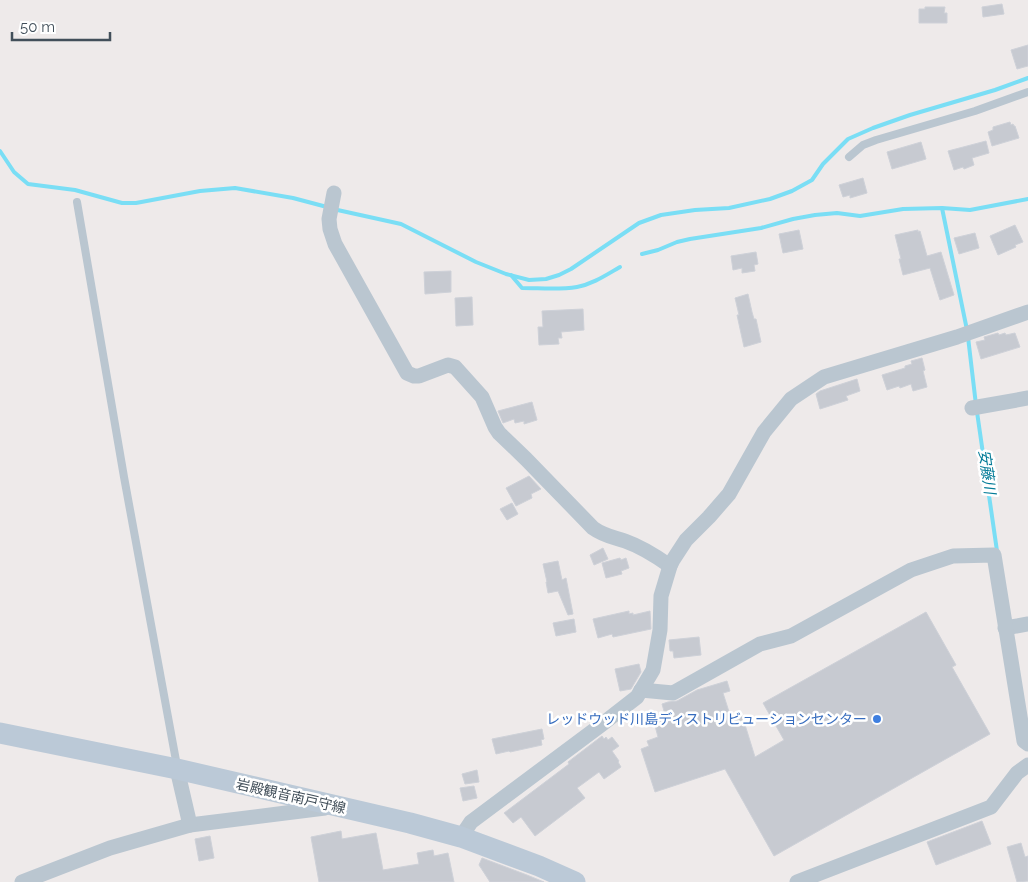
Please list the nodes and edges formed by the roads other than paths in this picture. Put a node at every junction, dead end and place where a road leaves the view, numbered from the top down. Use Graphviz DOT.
graph roads {
  1 [pos="1028,92"];
  2 [pos="849,157"];
  3 [pos="333,197"];
  4 [pos="77,202"];
  5 [pos="1028,312"];
  6 [pos="1028,398"];
  7 [pos="972,408"];
  8 [pos="670,566"];
  9 [pos="1028,624"];
  10 [pos="1005,628"];
  11 [pos="641,690"];
  12 [pos="0,733"];
  13 [pos="1028,744"];
  14 [pos="1028,765"];
  15 [pos="177,769"];
  16 [pos="340,807"];
  17 [pos="190,825"];
  18 [pos="460,837"];
  19 [pos="22,882"];
  20 [pos="575,882"];
  21 [pos="796,882"];
  1 -- 2 [label="lane"];
  3 -- 8 [label="street"];
  4 -- 15 [label="lane"];
  5 -- 8 [label="street"];
  6 -- 7 [label="street"];
  8 -- 11 [label="street"];
  9 -- 10 [label="street"];
  10 -- 11 [label="street"];
  10 -- 13 [label="street"];
  11 -- 18 [label="street"];
  12 -- 15 [label="main road, 岩殿観音南戸守線"];
  14 -- 21 [label="street"];
  15 -- 16 [label="main road, 岩殿観音南戸守線"];
  15 -- 17 [label="street"];
  16 -- 17 [label="street"];
  16 -- 18 [label="main road, 岩殿観音南戸守線"];
  17 -- 19 [label="street"];
  18 -- 20 [label="main road, 岩殿観音南戸守線"];
}
